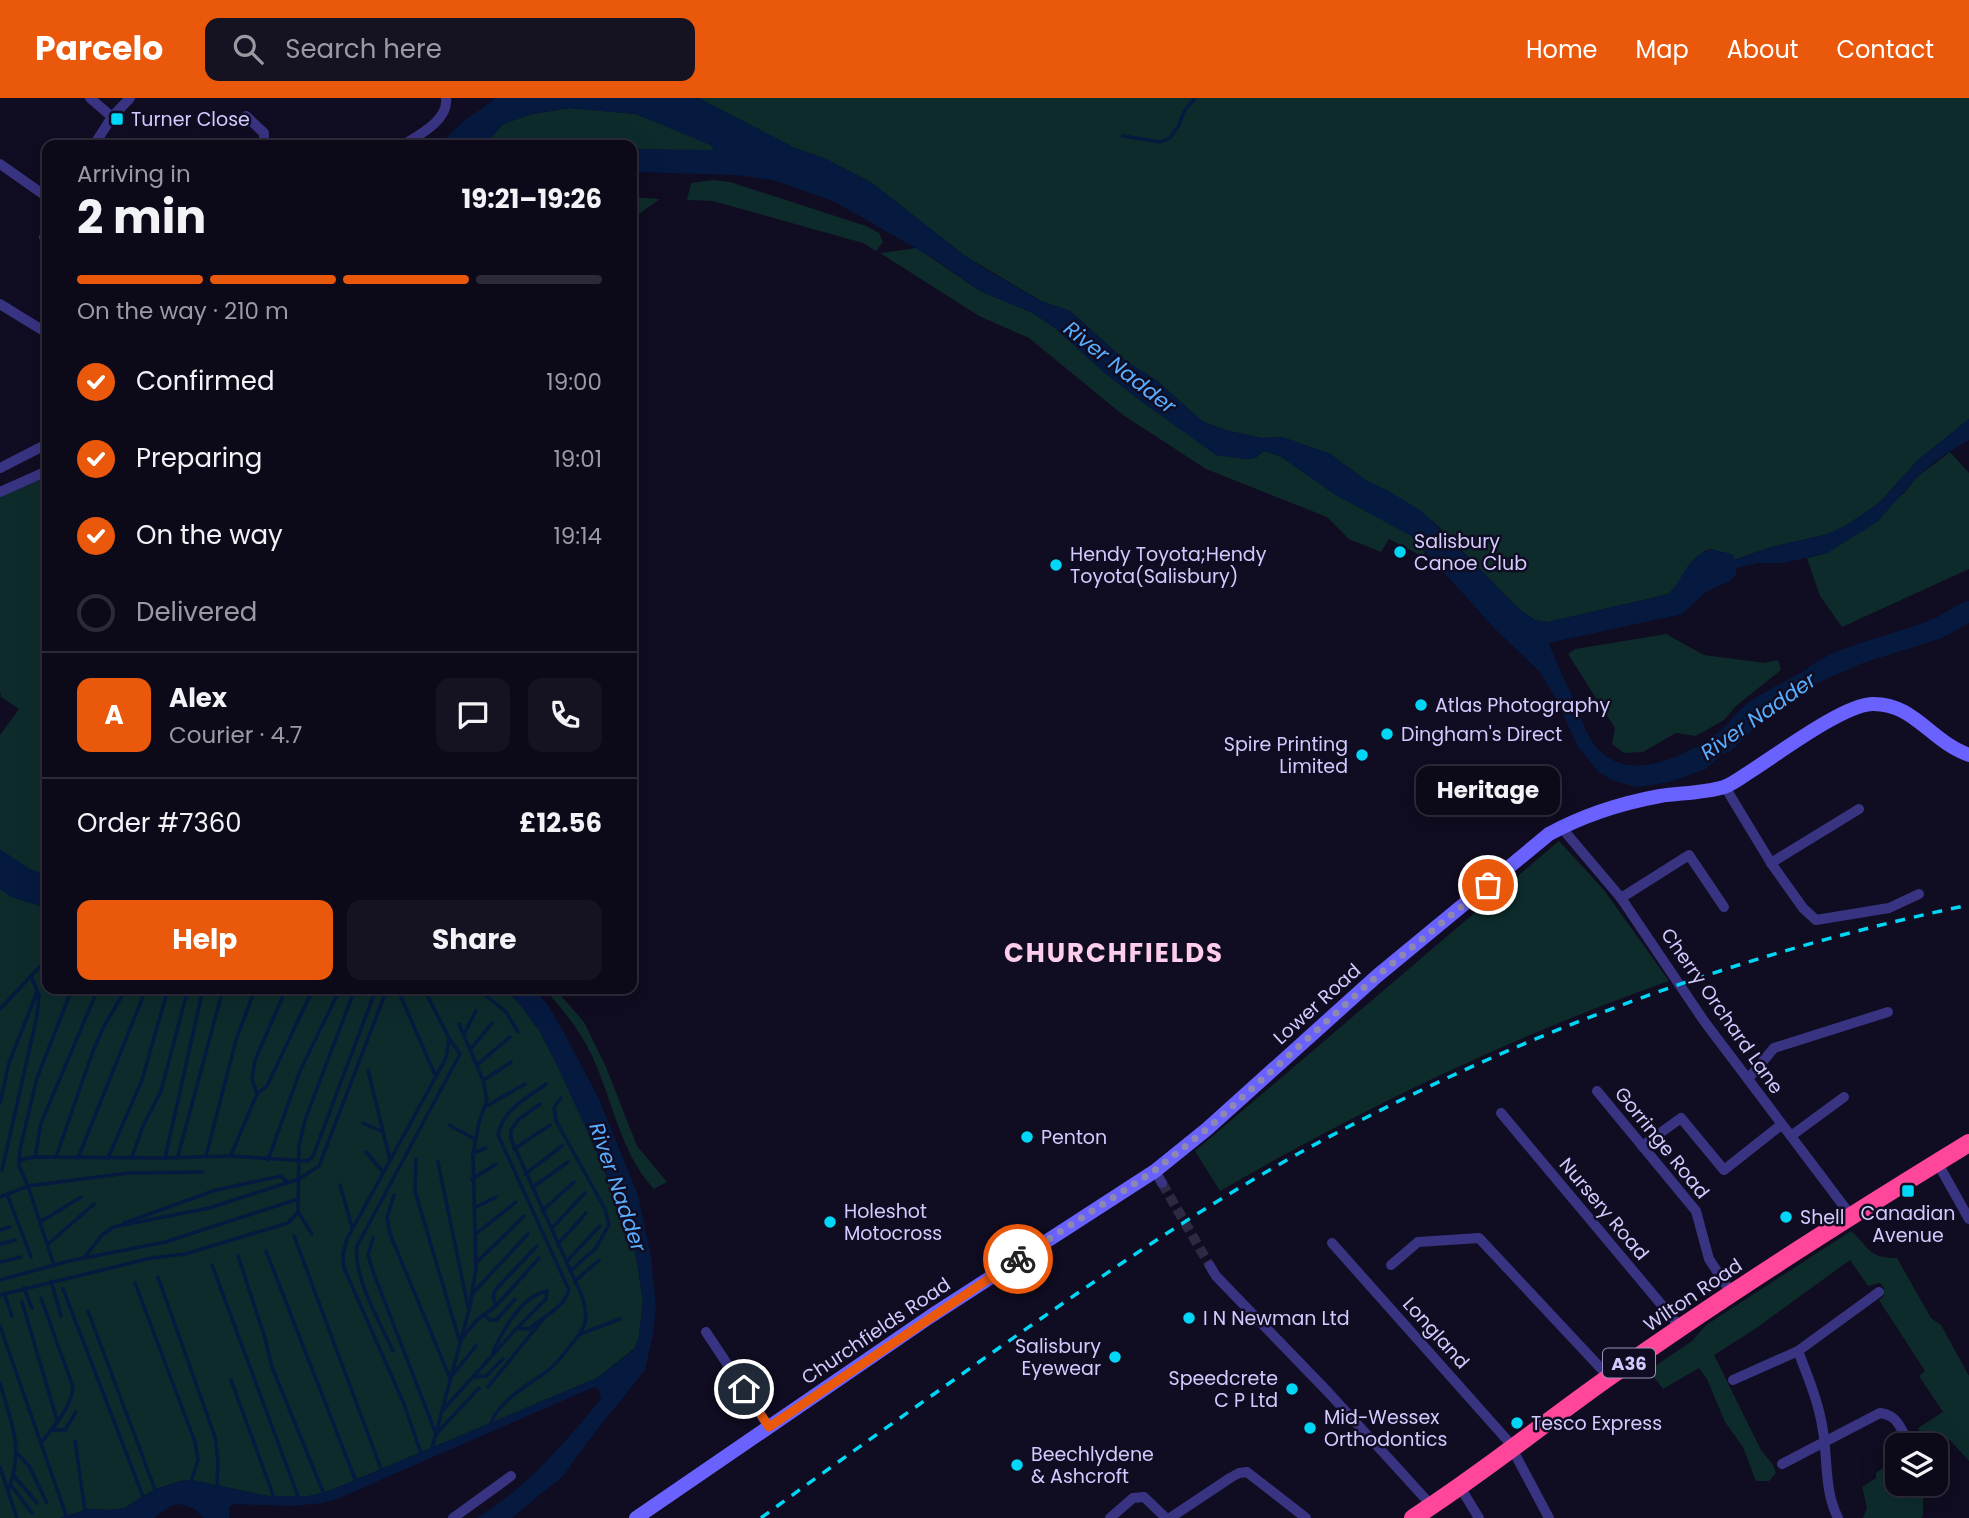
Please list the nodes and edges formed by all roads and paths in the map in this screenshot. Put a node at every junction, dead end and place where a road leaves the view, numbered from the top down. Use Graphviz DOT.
graph roads {
  1 [pos="90,98"];
  2 [pos="130,98"];
  3 [pos="447,102"];
  4 [pos="246,116"];
  5 [pos="113,117"];
  6 [pos="97,140"];
  7 [pos="264,140"];
  8 [pos="411,140"];
  9 [pos="0,164"];
  10 [pos="42,193"];
  11 [pos="0,304"];
  12 [pos="42,330"];
  13 [pos="42,447"];
  14 [pos="0,468"];
  15 [pos="42,473"];
  16 [pos="0,492"];
  17 [pos="1969,755"];
  18 [pos="1725,787"];
  19 [pos="1859,809"];
  20 [pos="1561,827"];
  21 [pos="1771,863"];
  22 [pos="1919,894"];
  23 [pos="1621,898"];
  24 [pos="1724,907"];
  25 [pos="1888,1012"];
  26 [pos="1748,1079"];
  27 [pos="1597,1091"];
  28 [pos="1844,1097"];
  29 [pos="1501,1113"];
  30 [pos="1781,1125"];
  31 [pos="1207,1129"];
  32 [pos="1791,1136"];
  33 [pos="1969,1143"];
  34 [pos="1642,1146"];
  35 [pos="1937,1163"];
  36 [pos="1852,1217"];
  37 [pos="1969,1219"];
  38 [pos="1332,1243"];
  39 [pos="1391,1265"];
  40 [pos="1210,1266"];
  41 [pos="1879,1292"];
  42 [pos="1732,1294"];
  43 [pos="1681,1328"];
  44 [pos="706,1332"];
  45 [pos="1798,1351"];
  46 [pos="1609,1377"];
  47 [pos="1733,1380"];
  48 [pos="769,1427"];
  49 [pos="1903,1433"];
  50 [pos="1825,1441"];
  51 [pos="1512,1447"];
  52 [pos="1782,1464"];
  53 [pos="511,1476"];
  54 [pos="1460,1487"];
  55 [pos="1432,1506"];
  56 [pos="453,1518"];
  57 [pos="636,1518"];
  58 [pos="1110,1518"];
  59 [pos="1168,1518"];
  60 [pos="1306,1518"];
  61 [pos="1413,1518"];
  62 [pos="1479,1518"];
  63 [pos="1549,1518"];
  64 [pos="1838,1518"];
  1 -- 5 [label="street"];
  2 -- 5 [label="street"];
  3 -- 8 [label="street"];
  4 -- 7 [label="street"];
  5 -- 6 [label="street"];
  9 -- 10 [label="street"];
  11 -- 12 [label="street"];
  13 -- 14 [label="street"];
  15 -- 16 [label="street"];
  17 -- 18 [label="street, Lower Road"];
  18 -- 20 [label="street, Lower Road"];
  18 -- 21 [label="street"];
  19 -- 21 [label="street"];
  20 -- 23 [label="street, Cherry Orchard Lane"];
  20 -- 31 [label="street, Lower Road"];
  21 -- 22 [label="street"];
  23 -- 24 [label="street"];
  23 -- 26 [label="street, Cherry Orchard Lane"];
  25 -- 26 [label="street"];
  26 -- 30 [label="street, Cherry Orchard Lane"];
  27 -- 34 [label="street, Gorringe Road"];
  28 -- 32 [label="street"];
  29 -- 43 [label="street, Nursery Road"];
  30 -- 32 [label="street, Cherry Orchard Lane"];
  30 -- 34 [label="street"];
  31 -- 48 [label="street, Churchfields Road"];
  32 -- 36 [label="street, Cherry Orchard Lane"];
  33 -- 35 [label="highway, Wilton Road / A36"];
  34 -- 42 [label="street, Gorringe Road"];
  35 -- 36 [label="highway, Wilton Road / A36"];
  35 -- 37 [label="street"];
  36 -- 42 [label="highway, Wilton Road / A36"];
  38 -- 51 [label="street, Longland"];
  39 -- 46 [label="street"];
  40 -- 55 [label="street"];
  41 -- 45 [label="street"];
  42 -- 43 [label="highway, Wilton Road / A36"];
  43 -- 46 [label="highway, Wilton Road / A36"];
  44 -- 48 [label="street"];
  45 -- 47 [label="street"];
  45 -- 50 [label="street"];
  46 -- 51 [label="highway, Wilton Road / A36"];
  48 -- 57 [label="street, Churchfields Road"];
  49 -- 50 [label="street"];
  50 -- 52 [label="street"];
  50 -- 64 [label="street"];
  51 -- 54 [label="highway, Wilton Road / A36"];
  51 -- 63 [label="street, Longland"];
  53 -- 56 [label="street"];
  54 -- 55 [label="highway, Wilton Road / A36"];
  54 -- 62 [label="street"];
  55 -- 61 [label="highway, Wilton Road / A36"];
  58 -- 59 [label="street"];
  59 -- 60 [label="street"];
}
